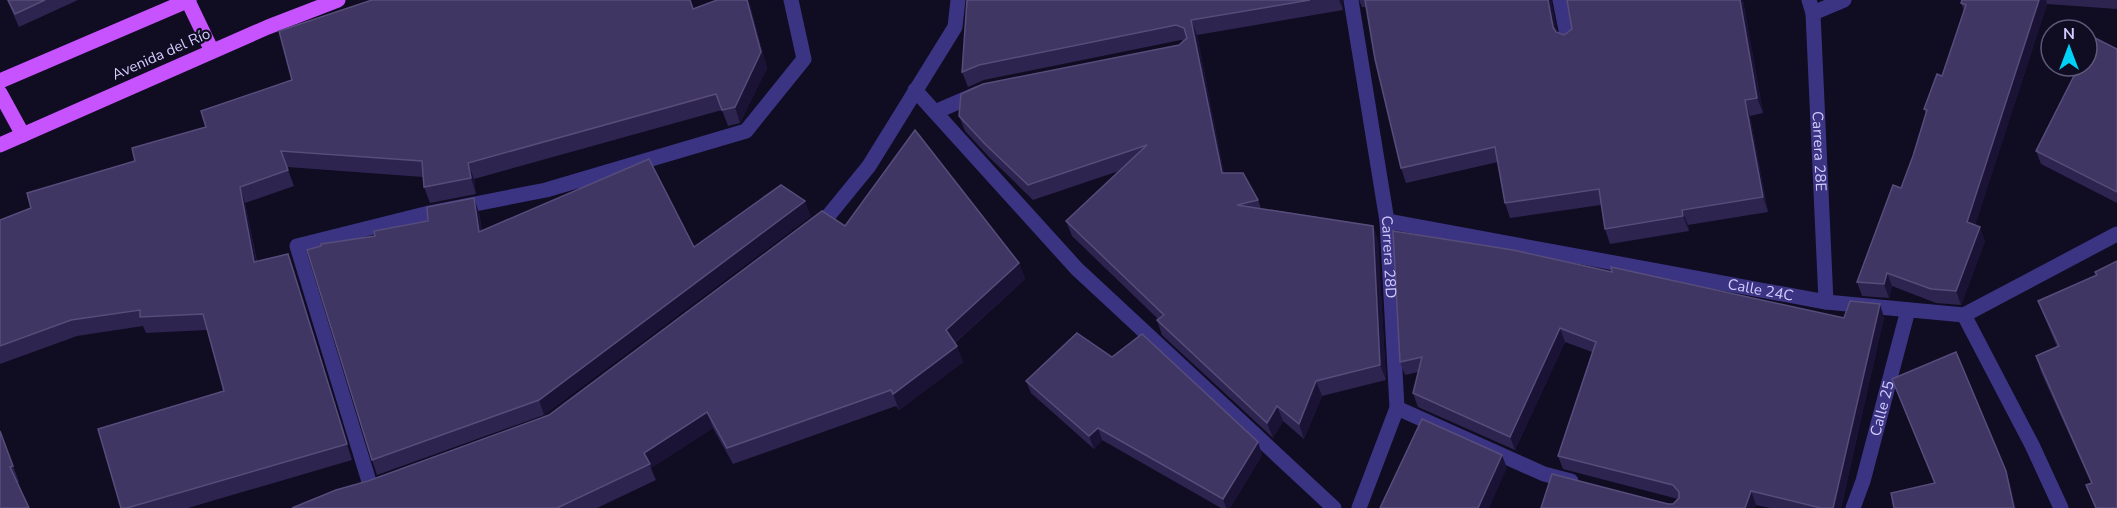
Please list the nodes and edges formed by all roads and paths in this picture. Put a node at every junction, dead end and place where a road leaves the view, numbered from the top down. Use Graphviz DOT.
graph roads {
  1 [pos="189,0"];
  2 [pos="338,0"];
  3 [pos="791,0"];
  4 [pos="958,0"];
  5 [pos="1351,0"];
  6 [pos="1560,0"];
  7 [pos="1844,0"];
  8 [pos="1811,7"];
  9 [pos="1568,40"];
  10 [pos="212,51"];
  11 [pos="0,81"];
  12 [pos="998,87"];
  13 [pos="915,90"];
  14 [pos="0,93"];
  15 [pos="935,112"];
  16 [pos="23,135"];
  17 [pos="0,145"];
  18 [pos="1387,221"];
  19 [pos="2117,234"];
  20 [pos="801,236"];
  21 [pos="1826,302"];
  22 [pos="1908,310"];
  23 [pos="1964,315"];
  24 [pos="1398,408"];
  25 [pos="1587,485"];
  26 [pos="371,488"];
  27 [pos="1334,508"];
  28 [pos="1359,508"];
  29 [pos="1853,508"];
  30 [pos="2061,508"];
  1 -- 10 [label="main road"];
  1 -- 11 [label="main road"];
  2 -- 10 [label="main road, Avenida del Río"];
  3 -- 26 [label="street"];
  4 -- 13 [label="street"];
  5 -- 18 [label="street, Carrera 28D"];
  6 -- 9 [label="street"];
  7 -- 8 [label="street"];
  8 -- 21 [label="street, Carrera 28E"];
  10 -- 16 [label="main road, Avenida del Río"];
  12 -- 15 [label="street"];
  13 -- 15 [label="street"];
  13 -- 20 [label="street"];
  14 -- 16 [label="main road"];
  15 -- 27 [label="street"];
  16 -- 17 [label="main road, Avenida del Río"];
  18 -- 21 [label="street, Calle 24C"];
  18 -- 24 [label="street, Carrera 28D"];
  19 -- 23 [label="street"];
  21 -- 22 [label="street, Calle 24C"];
  22 -- 23 [label="street, Calle 24C"];
  22 -- 29 [label="street, Calle 25"];
  23 -- 30 [label="street"];
  24 -- 25 [label="street"];
  24 -- 28 [label="street, Carrera 28D"];
}
